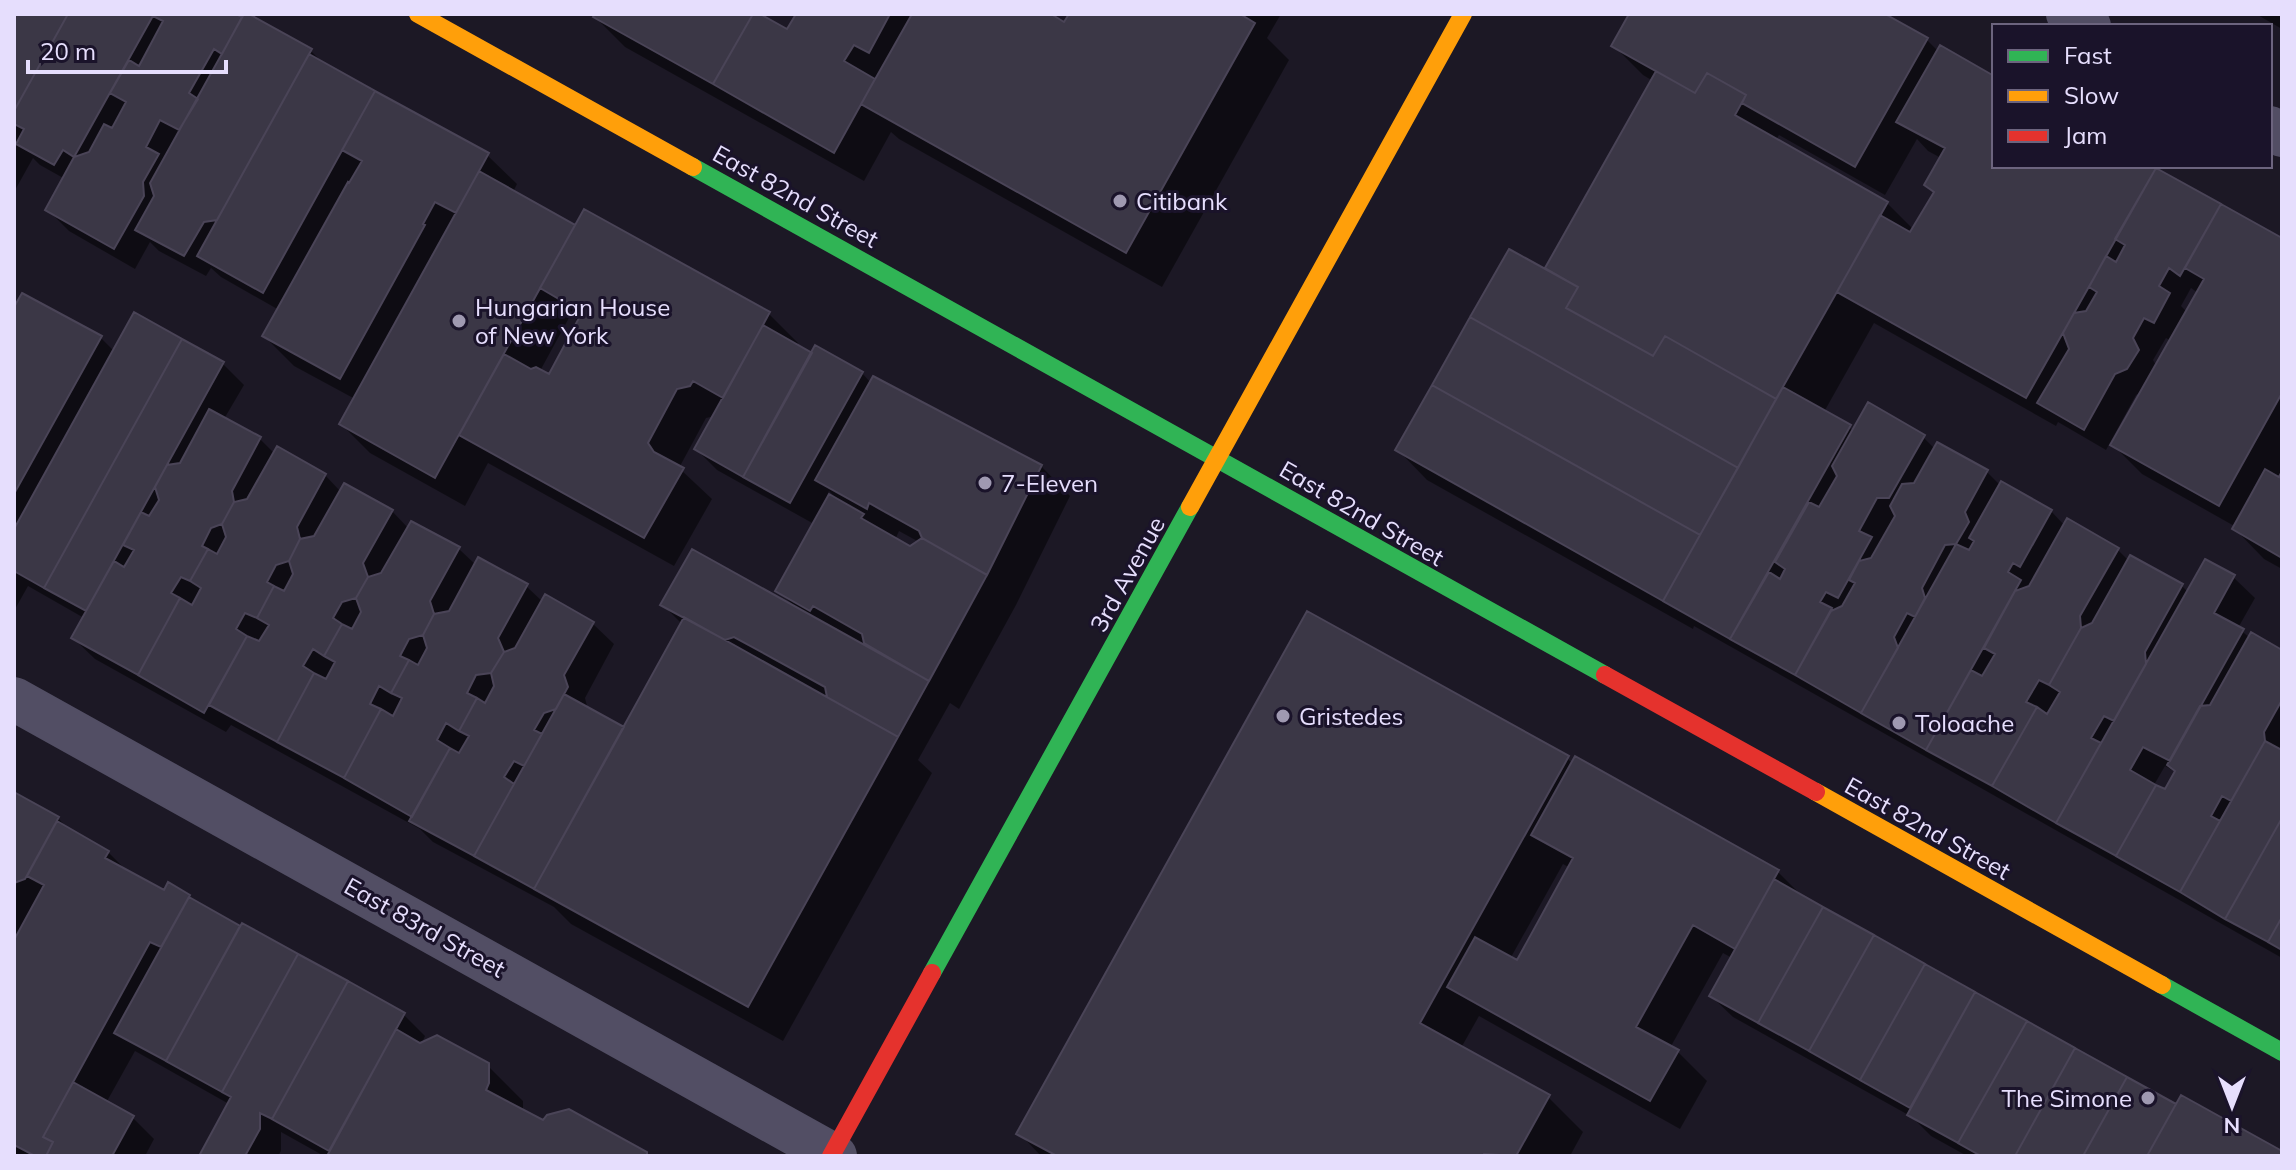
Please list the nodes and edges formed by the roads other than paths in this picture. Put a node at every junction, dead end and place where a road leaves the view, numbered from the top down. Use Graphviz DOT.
graph roads {
  1 [pos="418,14"];
  2 [pos="1463,14"];
  3 [pos="2068,14"];
  4 [pos="2086,24"];
  5 [pos="1219,458"];
  6 [pos="14,699"];
  7 [pos="2282,1052"];
  8 [pos="833,1155"];
  1 -- 5 [label="street, East 82nd Street"];
  2 -- 5 [label="street, 3rd Avenue"];
  3 -- 4 [label="street"];
  5 -- 7 [label="street, East 82nd Street"];
  5 -- 8 [label="street, 3rd Avenue"];
  6 -- 8 [label="street, East 83rd Street"];
}
